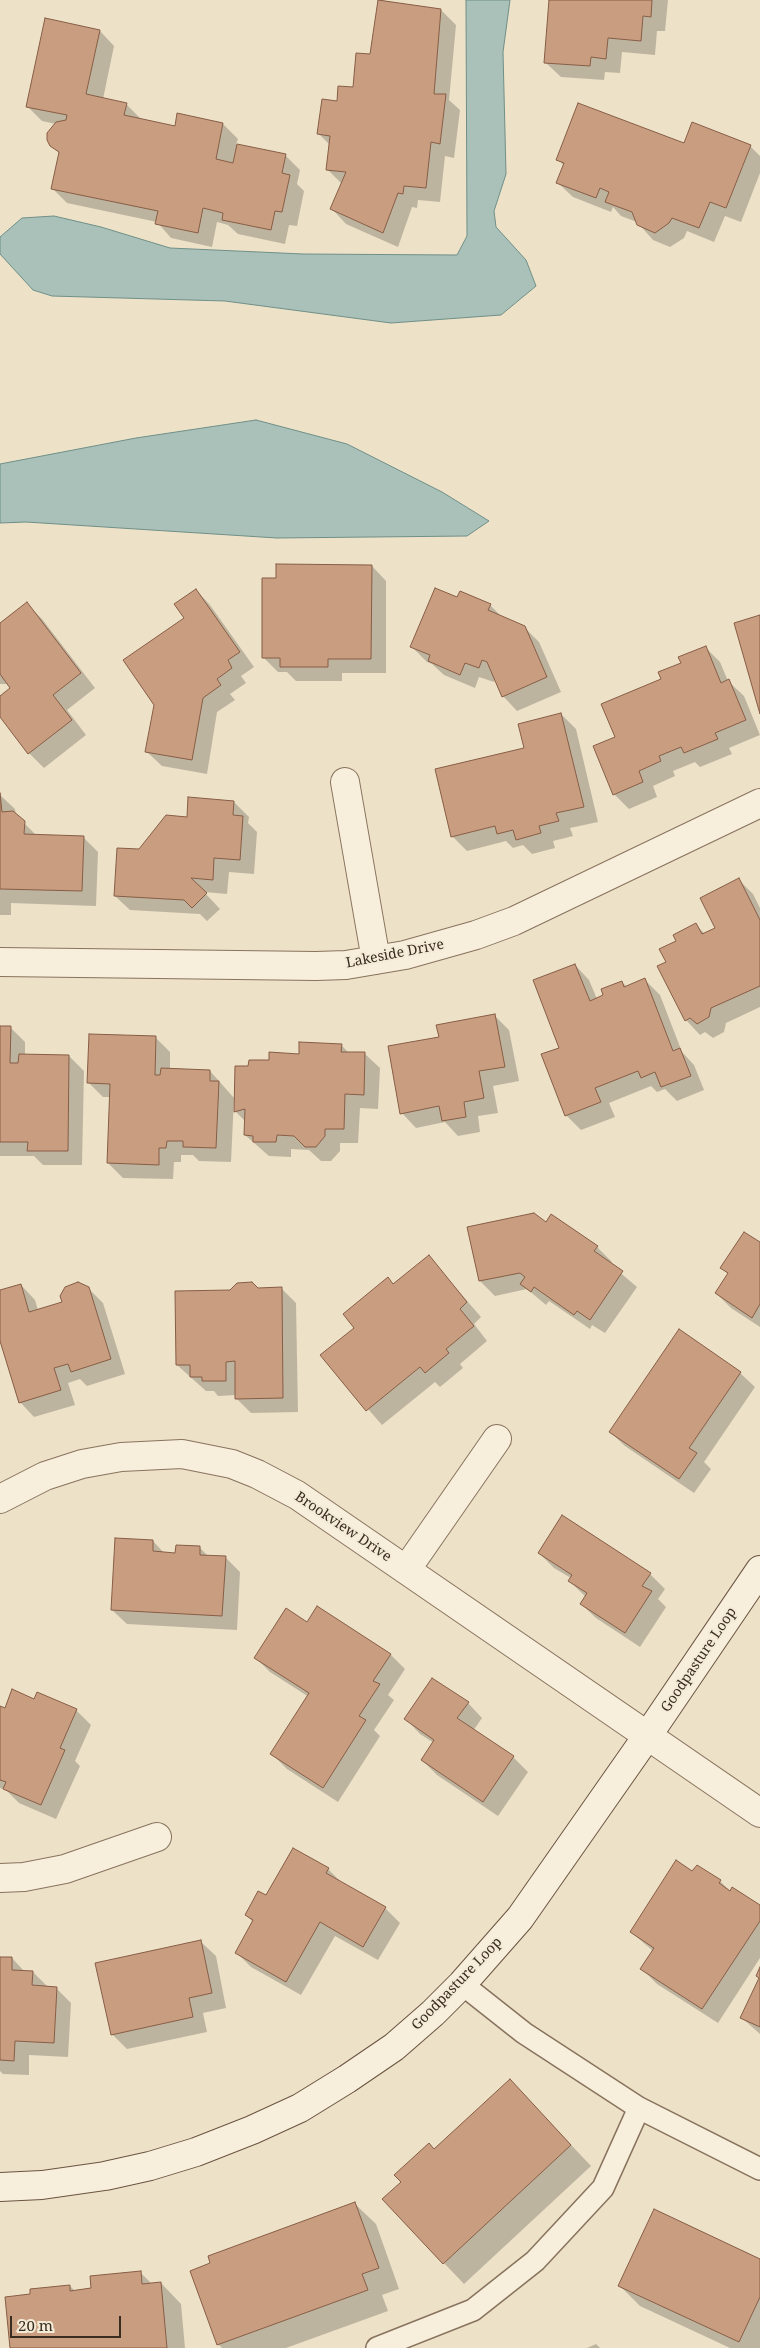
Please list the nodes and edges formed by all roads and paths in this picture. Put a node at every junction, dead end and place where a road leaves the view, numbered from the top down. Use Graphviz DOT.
graph roads {
  1 [pos="345,782"];
  2 [pos="760,803"];
  3 [pos="376,960"];
  4 [pos="0,962"];
  5 [pos="497,1438"];
  6 [pos="0,1499"];
  7 [pos="406,1570"];
  8 [pos="760,1570"];
  9 [pos="648,1735"];
  10 [pos="760,1813"];
  11 [pos="157,1837"];
  12 [pos="0,1878"];
  13 [pos="462,1984"];
  14 [pos="639,2108"];
  15 [pos="760,2169"];
  16 [pos="0,2187"];
  17 [pos="377,2348"];
  1 -- 3 [label="street"];
  2 -- 3 [label="street, Lakeside Drive"];
  3 -- 4 [label="street, Lakeside Drive"];
  5 -- 7 [label="street"];
  6 -- 7 [label="street, Brookview Drive"];
  7 -- 9 [label="street, Brookview Drive"];
  8 -- 9 [label="street, Goodpasture Loop"];
  9 -- 10 [label="street, Brookview Drive"];
  9 -- 13 [label="street, Goodpasture Loop"];
  11 -- 12 [label="street"];
  13 -- 14 [label="lane"];
  13 -- 16 [label="street, Goodpasture Loop"];
  14 -- 15 [label="lane"];
  14 -- 17 [label="lane"];
}
